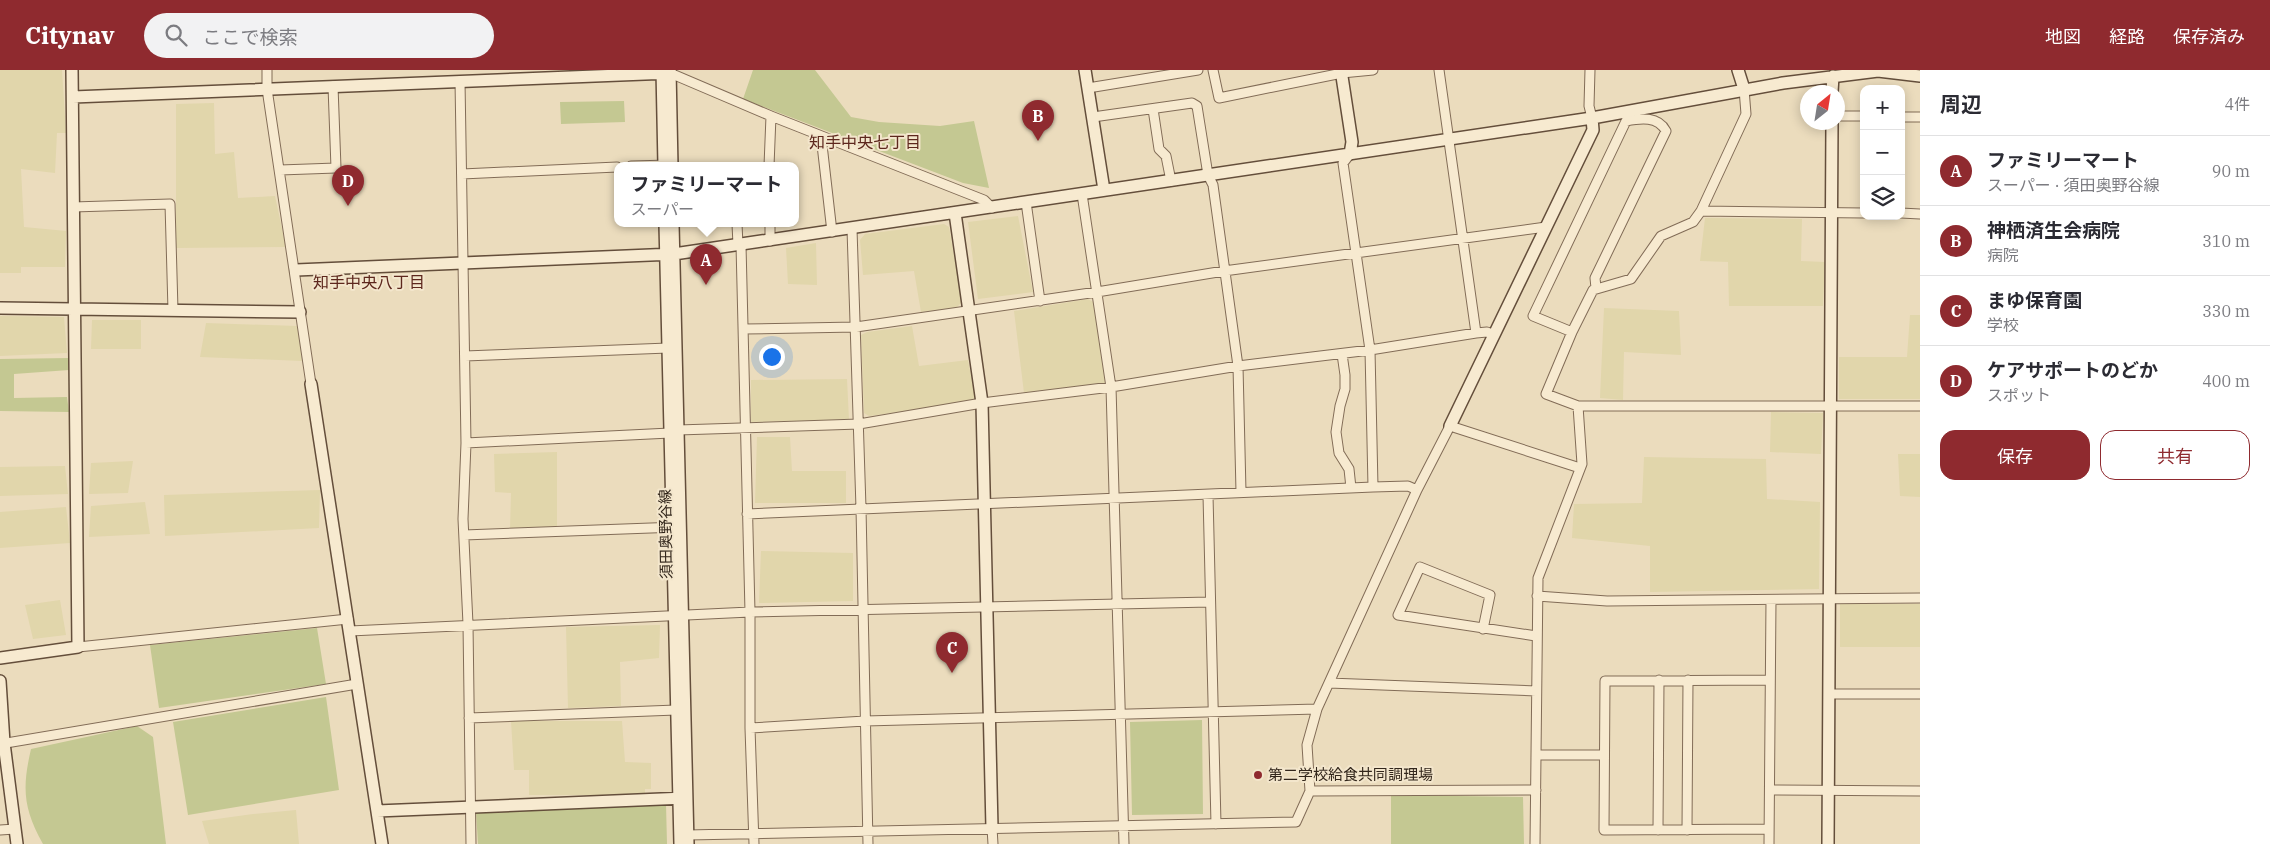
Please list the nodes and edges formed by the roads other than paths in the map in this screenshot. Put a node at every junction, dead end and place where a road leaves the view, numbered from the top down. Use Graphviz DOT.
graph roads {
  1 [pos="72,70"];
  2 [pos="267,70"];
  3 [pos="1085,70"];
  4 [pos="1198,70"];
  5 [pos="1213,70"];
  6 [pos="1373,70"];
  7 [pos="1439,70"];
  8 [pos="1590,70"];
  9 [pos="1738,70"];
  10 [pos="1784,70"];
  11 [pos="1878,70"];
  12 [pos="666,72"];
  13 [pos="1341,72"];
  14 [pos="460,76"];
  15 [pos="1833,76"];
  16 [pos="1920,76"];
  17 [pos="1783,83"];
  18 [pos="1832,85"];
  19 [pos="333,86"];
  20 [pos="1088,88"];
  21 [pos="267,89"];
  22 [pos="1744,89"];
  23 [pos="73,97"];
  24 [pos="1153,109"];
  25 [pos="771,116"];
  26 [pos="1845,116"];
  27 [pos="1860,116"];
  28 [pos="1093,117"];
  29 [pos="1905,117"];
  30 [pos="1920,117"];
  31 [pos="1592,118"];
  32 [pos="1832,130"];
  33 [pos="821,136"];
  34 [pos="1448,140"];
  35 [pos="1350,154"];
  36 [pos="668,162"];
  37 [pos="769,162"];
  38 [pos="614,167"];
  39 [pos="280,170"];
  40 [pos="462,174"];
  41 [pos="1208,175"];
  42 [pos="1171,182"];
  43 [pos="1104,190"];
  44 [pos="1082,194"];
  45 [pos="1026,202"];
  46 [pos="73,207"];
  47 [pos="992,208"];
  48 [pos="1701,212"];
  49 [pos="955,213"];
  50 [pos="1832,213"];
  51 [pos="1860,213"];
  52 [pos="1905,214"];
  53 [pos="1920,214"];
  54 [pos="666,227"];
  55 [pos="673,227"];
  56 [pos="737,227"];
  57 [pos="770,227"];
  58 [pos="1546,227"];
  59 [pos="852,229"];
  60 [pos="832,232"];
  61 [pos="1461,238"];
  62 [pos="770,240"];
  63 [pos="739,245"];
  64 [pos="670,254"];
  65 [pos="1356,254"];
  66 [pos="463,263"];
  67 [pos="296,270"];
  68 [pos="1224,271"];
  69 [pos="1596,288"];
  70 [pos="1097,292"];
  71 [pos="1040,300"];
  72 [pos="0,308"];
  73 [pos="76,309"];
  74 [pos="172,310"];
  75 [pos="969,311"];
  76 [pos="300,312"];
  77 [pos="856,327"];
  78 [pos="744,329"];
  79 [pos="1572,332"];
  80 [pos="1476,333"];
  81 [pos="1494,335"];
  82 [pos="668,348"];
  83 [pos="1370,350"];
  84 [pos="1342,354"];
  85 [pos="465,356"];
  86 [pos="1238,366"];
  87 [pos="311,384"];
  88 [pos="1111,387"];
  89 [pos="982,403"];
  90 [pos="1578,406"];
  91 [pos="1920,406"];
  92 [pos="1831,407"];
  93 [pos="859,424"];
  94 [pos="1450,426"];
  95 [pos="745,428"];
  96 [pos="674,432"];
  97 [pos="466,444"];
  98 [pos="1580,468"];
  99 [pos="1373,487"];
  100 [pos="1351,488"];
  101 [pos="1417,490"];
  102 [pos="1241,492"];
  103 [pos="1208,495"];
  104 [pos="1115,499"];
  105 [pos="984,503"];
  106 [pos="861,508"];
  107 [pos="747,514"];
  108 [pos="676,527"];
  109 [pos="464,534"];
  110 [pos="1537,596"];
  111 [pos="1830,598"];
  112 [pos="1920,598"];
  113 [pos="1771,600"];
  114 [pos="1210,602"];
  115 [pos="1118,603"];
  116 [pos="988,606"];
  117 [pos="863,609"];
  118 [pos="750,612"];
  119 [pos="678,616"];
  120 [pos="348,619"];
  121 [pos="468,624"];
  122 [pos="1482,629"];
  123 [pos="350,631"];
  124 [pos="1536,636"];
  125 [pos="78,647"];
  126 [pos="0,658"];
  127 [pos="1659,680"];
  128 [pos="1688,680"];
  129 [pos="1770,680"];
  130 [pos="0,681"];
  131 [pos="1329,683"];
  132 [pos="358,684"];
  133 [pos="1536,691"];
  134 [pos="1829,694"];
  135 [pos="1920,694"];
  136 [pos="1318,709"];
  137 [pos="676,710"];
  138 [pos="1213,713"];
  139 [pos="1120,714"];
  140 [pos="990,717"];
  141 [pos="469,718"];
  142 [pos="865,721"];
  143 [pos="750,728"];
  144 [pos="2,743"];
  145 [pos="1536,755"];
  146 [pos="1604,755"];
  147 [pos="1310,790"];
  148 [pos="1536,790"];
  149 [pos="1771,790"];
  150 [pos="1829,790"];
  151 [pos="1920,791"];
  152 [pos="683,798"];
  153 [pos="471,806"];
  154 [pos="377,811"];
  155 [pos="1216,824"];
  156 [pos="1123,825"];
  157 [pos="992,828"];
  158 [pos="15,829"];
  159 [pos="1769,829"];
  160 [pos="0,830"];
  161 [pos="868,830"];
  162 [pos="1658,830"];
  163 [pos="1687,830"];
  164 [pos="754,833"];
  165 [pos="688,840"];
  166 [pos="17,844"];
  167 [pos="382,844"];
  168 [pos="471,844"];
  169 [pos="680,844"];
  170 [pos="754,844"];
  171 [pos="868,844"];
  172 [pos="993,844"];
  173 [pos="1124,844"];
  174 [pos="1535,844"];
  175 [pos="1769,844"];
  176 [pos="1828,844"];
  1 -- 23 [label="street"];
  2 -- 21 [label="street"];
  3 -- 20 [label="street"];
  4 -- 20 [label="street"];
  5 -- 13 [label="street"];
  6 -- 13 [label="street"];
  7 -- 34 [label="street"];
  8 -- 31 [label="street"];
  9 -- 22 [label="street"];
  10 -- 17 [label="street"];
  11 -- 15 [label="street"];
  11 -- 16 [label="street"];
  12 -- 14 [label="street"];
  12 -- 25 [label="street"];
  12 -- 36 [label="street"];
  13 -- 35 [label="street"];
  14 -- 19 [label="street"];
  14 -- 40 [label="street"];
  15 -- 17 [label="street"];
  15 -- 18 [label="street"];
  17 -- 22 [label="street"];
  19 -- 21 [label="street"];
  19 -- 39 [label="street"];
  20 -- 28 [label="street"];
  21 -- 23 [label="street"];
  21 -- 39 [label="street"];
  22 -- 31 [label="street"];
  22 -- 48 [label="street"];
  23 -- 46 [label="street"];
  24 -- 28 [label="street"];
  24 -- 41 [label="street"];
  24 -- 42 [label="street"];
  25 -- 33 [label="street"];
  25 -- 37 [label="street"];
  26 -- 27 [label="street"];
  28 -- 43 [label="street"];
  29 -- 30 [label="street"];
  31 -- 34 [label="street"];
  31 -- 58 [label="street"];
  32 -- 50 [label="street"];
  33 -- 47 [label="street"];
  33 -- 60 [label="street"];
  34 -- 35 [label="street"];
  34 -- 61 [label="street"];
  35 -- 41 [label="street"];
  35 -- 65 [label="street"];
  38 -- 40 [label="street"];
  39 -- 67 [label="street"];
  40 -- 66 [label="street"];
  41 -- 42 [label="street"];
  41 -- 68 [label="street"];
  42 -- 43 [label="street"];
  43 -- 44 [label="street"];
  44 -- 45 [label="street"];
  44 -- 70 [label="street"];
  45 -- 47 [label="street"];
  45 -- 71 [label="street"];
  46 -- 73 [label="street"];
  46 -- 74 [label="street"];
  47 -- 49 [label="street"];
  48 -- 50 [label="street"];
  48 -- 69 [label="street"];
  49 -- 59 [label="street"];
  49 -- 75 [label="street"];
  50 -- 51 [label="street"];
  50 -- 92 [label="street"];
  52 -- 53 [label="street"];
  54 -- 64 [label="street, 須田奥野谷線"];
  55 -- 64 [label="street, 須田奥野谷線"];
  56 -- 63 [label="street"];
  57 -- 62 [label="street"];
  58 -- 61 [label="street"];
  58 -- 81 [label="street"];
  59 -- 60 [label="street"];
  59 -- 77 [label="street"];
  60 -- 62 [label="street"];
  61 -- 65 [label="street"];
  61 -- 80 [label="street"];
  62 -- 63 [label="street"];
  63 -- 64 [label="street"];
  63 -- 78 [label="street"];
  64 -- 66 [label="street"];
  64 -- 82 [label="street, 須田奥野谷線"];
  64 -- 96 [label="street, 須田奥野谷線"];
  65 -- 68 [label="street"];
  65 -- 83 [label="street"];
  66 -- 67 [label="street"];
  66 -- 85 [label="street"];
  67 -- 76 [label="street"];
  68 -- 70 [label="street"];
  68 -- 86 [label="street"];
  69 -- 79 [label="street"];
  69 -- 79 [label="street"];
  70 -- 71 [label="street"];
  70 -- 88 [label="street"];
  71 -- 75 [label="street"];
  72 -- 73 [label="street"];
  73 -- 74 [label="street"];
  73 -- 125 [label="street"];
  74 -- 76 [label="street"];
  75 -- 77 [label="street"];
  75 -- 89 [label="street"];
  76 -- 87 [label="street"];
  77 -- 78 [label="street"];
  77 -- 93 [label="street"];
  78 -- 95 [label="street"];
  79 -- 90 [label="street"];
  80 -- 81 [label="street"];
  80 -- 83 [label="street"];
  81 -- 94 [label="street"];
  82 -- 85 [label="street"];
  82 -- 96 [label="street, 須田奥野谷線"];
  83 -- 84 [label="street"];
  83 -- 99 [label="street"];
  84 -- 86 [label="street"];
  84 -- 100 [label="street"];
  85 -- 97 [label="street"];
  86 -- 88 [label="street"];
  86 -- 102 [label="street"];
  87 -- 120 [label="street"];
  88 -- 89 [label="street"];
  88 -- 104 [label="street"];
  89 -- 93 [label="street"];
  89 -- 105 [label="street"];
  90 -- 92 [label="street"];
  90 -- 98 [label="street"];
  91 -- 92 [label="street"];
  92 -- 111 [label="street"];
  93 -- 95 [label="street"];
  93 -- 106 [label="street"];
  94 -- 98 [label="street"];
  94 -- 101 [label="street"];
  95 -- 96 [label="street"];
  95 -- 107 [label="street"];
  96 -- 97 [label="street"];
  96 -- 108 [label="street, 須田奥野谷線"];
  97 -- 109 [label="street"];
  98 -- 110 [label="street"];
  99 -- 100 [label="street"];
  99 -- 101 [label="street"];
  100 -- 102 [label="street"];
  101 -- 131 [label="street"];
  102 -- 103 [label="street"];
  103 -- 104 [label="street"];
  103 -- 114 [label="street"];
  104 -- 105 [label="street"];
  104 -- 115 [label="street"];
  105 -- 106 [label="street"];
  105 -- 116 [label="street"];
  106 -- 107 [label="street"];
  106 -- 117 [label="street"];
  107 -- 118 [label="street"];
  108 -- 109 [label="street"];
  108 -- 119 [label="street, 須田奥野谷線"];
  109 -- 121 [label="street"];
  110 -- 113 [label="street"];
  110 -- 124 [label="street"];
  111 -- 112 [label="street"];
  111 -- 113 [label="street"];
  111 -- 134 [label="street"];
  113 -- 129 [label="street"];
  114 -- 115 [label="street"];
  114 -- 138 [label="street"];
  115 -- 116 [label="street"];
  115 -- 139 [label="street"];
  116 -- 117 [label="street"];
  116 -- 140 [label="street"];
  117 -- 118 [label="street"];
  117 -- 142 [label="street"];
  118 -- 119 [label="street"];
  118 -- 143 [label="street"];
  119 -- 121 [label="street"];
  119 -- 137 [label="street, 須田奥野谷線"];
  119 -- 152 [label="street, 須田奥野谷線"];
  120 -- 123 [label="street"];
  120 -- 125 [label="street"];
  121 -- 123 [label="street"];
  121 -- 141 [label="street"];
  122 -- 122 [label="street"];
  122 -- 124 [label="street"];
  123 -- 132 [label="street"];
  124 -- 133 [label="street"];
  125 -- 126 [label="street"];
  127 -- 128 [label="street"];
  127 -- 146 [label="street"];
  127 -- 162 [label="street"];
  128 -- 129 [label="street"];
  128 -- 163 [label="street"];
  129 -- 149 [label="street"];
  130 -- 144 [label="street"];
  131 -- 133 [label="street"];
  131 -- 136 [label="street"];
  132 -- 144 [label="street"];
  132 -- 154 [label="street"];
  133 -- 145 [label="street"];
  134 -- 135 [label="street"];
  134 -- 150 [label="street"];
  136 -- 138 [label="street"];
  136 -- 147 [label="street"];
  137 -- 141 [label="street"];
  137 -- 152 [label="street, 須田奥野谷線"];
  138 -- 139 [label="street"];
  138 -- 155 [label="street"];
  139 -- 140 [label="street"];
  139 -- 156 [label="street"];
  140 -- 142 [label="street"];
  140 -- 157 [label="street"];
  141 -- 153 [label="street"];
  142 -- 143 [label="street"];
  142 -- 161 [label="street"];
  143 -- 164 [label="street"];
  144 -- 158 [label="street"];
  145 -- 146 [label="street"];
  145 -- 148 [label="street"];
  146 -- 162 [label="street"];
  147 -- 148 [label="street"];
  147 -- 155 [label="street"];
  148 -- 174 [label="street"];
  149 -- 150 [label="street"];
  149 -- 159 [label="street"];
  150 -- 151 [label="street"];
  150 -- 176 [label="street"];
  152 -- 153 [label="street"];
  152 -- 165 [label="street, 須田奥野谷線"];
  152 -- 169 [label="street, 須田奥野谷線"];
  153 -- 154 [label="street"];
  153 -- 168 [label="street"];
  154 -- 167 [label="street"];
  155 -- 156 [label="street"];
  156 -- 157 [label="street"];
  156 -- 173 [label="street"];
  157 -- 161 [label="street"];
  157 -- 172 [label="street"];
  158 -- 160 [label="street"];
  158 -- 166 [label="street"];
  159 -- 163 [label="street"];
  159 -- 175 [label="street"];
  161 -- 164 [label="street"];
  161 -- 171 [label="street"];
  162 -- 163 [label="street"];
  164 -- 165 [label="street"];
  164 -- 170 [label="street"];
}
